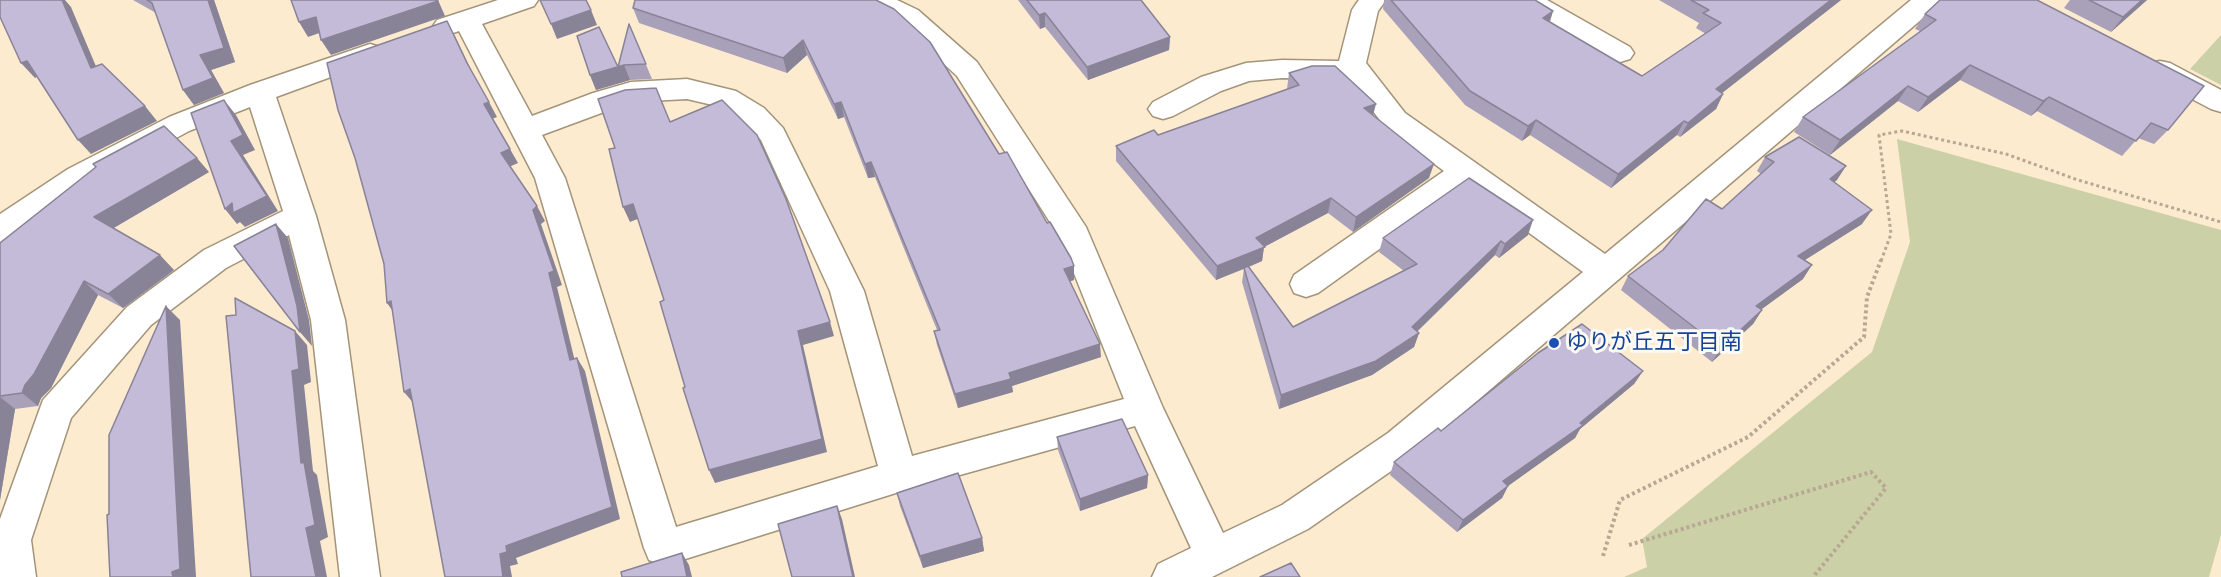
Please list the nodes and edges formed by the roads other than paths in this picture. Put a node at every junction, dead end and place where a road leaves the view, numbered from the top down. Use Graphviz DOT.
graph roads {
  1 [pos="525,0"];
  2 [pos="875,0"];
  3 [pos="1373,0"];
  4 [pos="1527,0"];
  5 [pos="1928,0"];
  6 [pos="466,19"];
  7 [pos="423,34"];
  8 [pos="390,46"];
  9 [pos="1620,53"];
  10 [pos="2136,58"];
  11 [pos="1356,70"];
  12 [pos="260,92"];
  13 [pos="2221,102"];
  14 [pos="1163,109"];
  15 [pos="526,130"];
  16 [pos="1466,171"];
  17 [pos="300,216"];
  18 [pos="0,230"];
  19 [pos="1606,272"];
  20 [pos="1306,284"];
  21 [pos="1145,408"];
  22 [pos="899,476"];
  23 [pos="1215,557"];
  24 [pos="16,577"];
  25 [pos="360,577"];
  26 [pos="1172,577"];
  1 -- 6 [label="street"];
  2 -- 21 [label="street"];
  3 -- 11 [label="street"];
  4 -- 9 [label="street"];
  5 -- 19 [label="street"];
  6 -- 7 [label="street"];
  6 -- 15 [label="street"];
  8 -- 12 [label="street"];
  10 -- 13 [label="street"];
  11 -- 14 [label="street"];
  11 -- 16 [label="street"];
  12 -- 17 [label="street"];
  12 -- 18 [label="street"];
  15 -- 22 [label="street"];
  15 -- 22 [label="street"];
  16 -- 19 [label="street"];
  16 -- 20 [label="street"];
  17 -- 24 [label="street"];
  17 -- 25 [label="street"];
  19 -- 23 [label="street"];
  21 -- 22 [label="street"];
  21 -- 23 [label="street"];
  23 -- 26 [label="street"];
}
